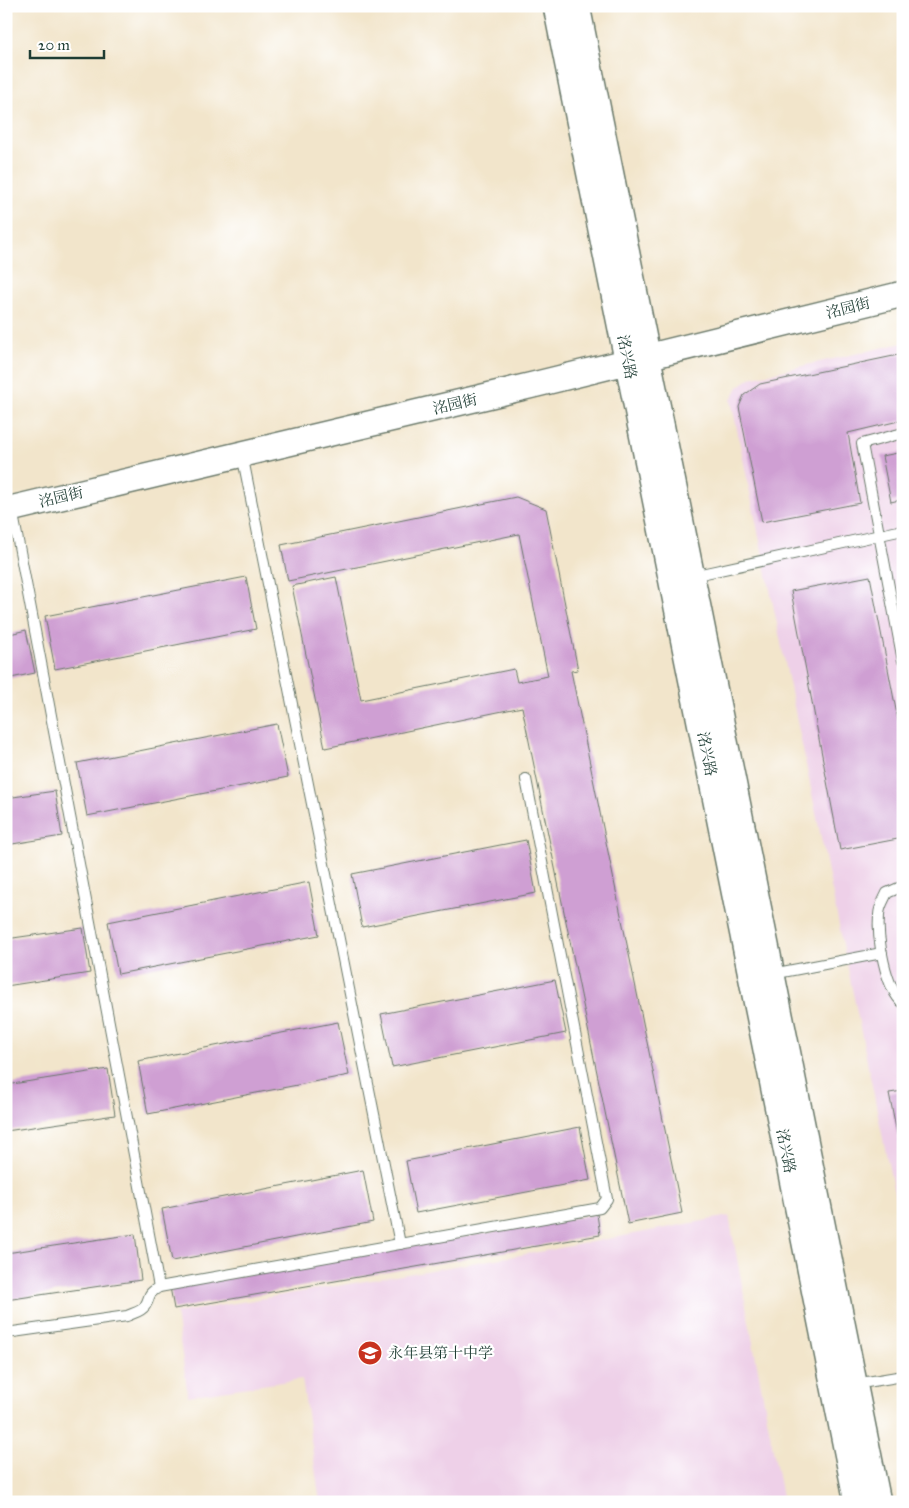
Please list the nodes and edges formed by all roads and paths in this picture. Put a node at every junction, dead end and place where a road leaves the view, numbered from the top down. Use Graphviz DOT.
graph roads {
  1 [pos="556,6"];
  2 [pos="578,6"];
  3 [pos="903,294"];
  4 [pos="638,360"];
  5 [pos="903,433"];
  6 [pos="242,454"];
  7 [pos="9,509"];
  8 [pos="903,530"];
  9 [pos="879,535"];
  10 [pos="692,576"];
  11 [pos="903,661"];
  12 [pos="526,779"];
  13 [pos="903,886"];
  14 [pos="882,953"];
  15 [pos="772,974"];
  16 [pos="903,1003"];
  17 [pos="400,1244"];
  18 [pos="159,1287"];
  19 [pos="6,1334"];
  20 [pos="903,1376"];
  21 [pos="854,1384"];
  22 [pos="857,1502"];
  23 [pos="878,1502"];
  1 -- 4 [label="street, 洺兴路"];
  2 -- 4 [label="street, 洺兴路"];
  3 -- 4 [label="street, 洺园街"];
  4 -- 6 [label="street, 洺园街"];
  4 -- 10 [label="street, 洺兴路"];
  4 -- 22 [label="street, 洺兴路"];
  5 -- 9 [label="lane"];
  6 -- 7 [label="street, 洺园街"];
  6 -- 17 [label="lane"];
  7 -- 18 [label="lane"];
  8 -- 9 [label="lane"];
  9 -- 10 [label="lane"];
  9 -- 11 [label="lane"];
  10 -- 15 [label="street, 洺兴路"];
  12 -- 17 [label="lane"];
  13 -- 14 [label="lane"];
  14 -- 15 [label="lane"];
  14 -- 16 [label="lane"];
  15 -- 21 [label="street, 洺兴路"];
  17 -- 18 [label="lane"];
  18 -- 19 [label="lane"];
  20 -- 21 [label="lane"];
  21 -- 23 [label="street, 洺兴路"];
}
